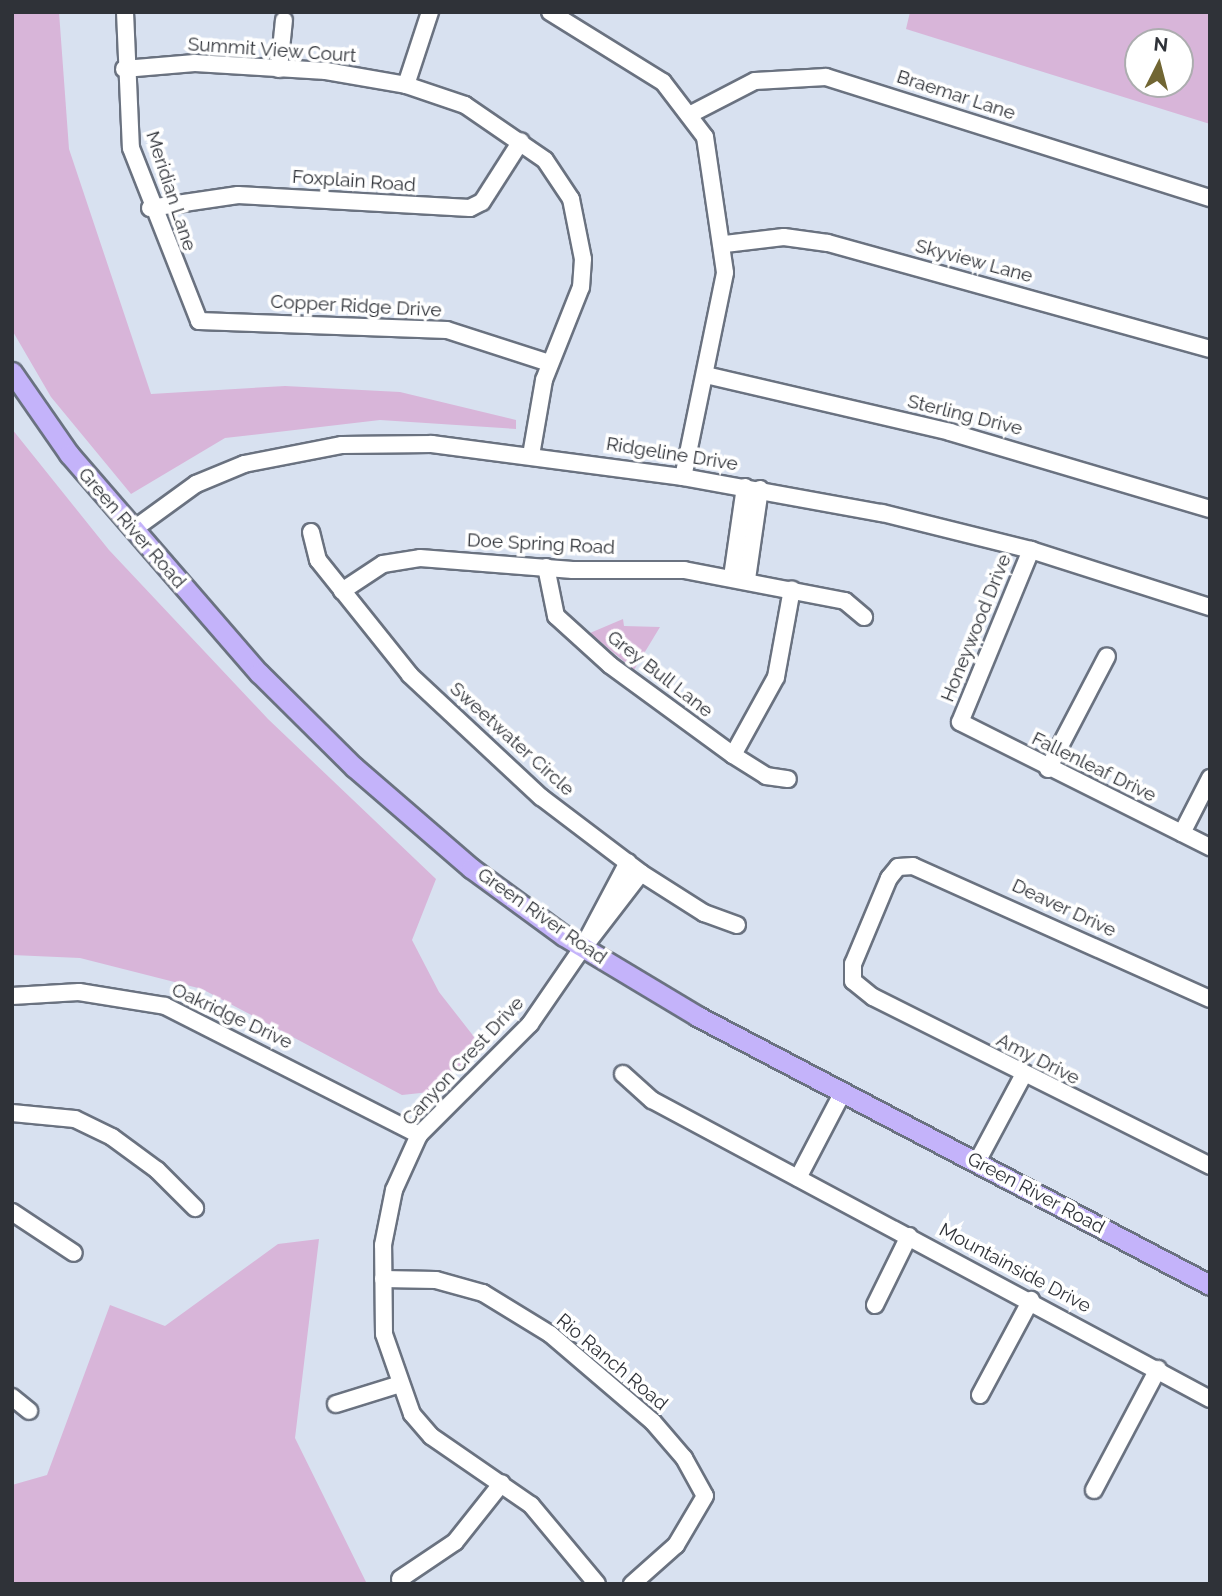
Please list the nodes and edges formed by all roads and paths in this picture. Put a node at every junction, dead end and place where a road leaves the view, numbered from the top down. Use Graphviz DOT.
graph roads {
  1 [pos="125,12"];
  2 [pos="430,12"];
  3 [pos="550,12"];
  4 [pos="284,20"];
  5 [pos="124,69"];
  6 [pos="279,69"];
  7 [pos="406,85"];
  8 [pos="691,114"];
  9 [pos="521,141"];
  10 [pos="1210,198"];
  11 [pos="150,208"];
  12 [pos="725,244"];
  13 [pos="199,321"];
  14 [pos="1210,349"];
  15 [pos="549,363"];
  16 [pos="12,372"];
  17 [pos="706,375"];
  18 [pos="531,455"];
  19 [pos="683,477"];
  20 [pos="752,488"];
  21 [pos="1210,509"];
  22 [pos="134,529"];
  23 [pos="312,532"];
  24 [pos="1031,551"];
  25 [pos="546,567"];
  26 [pos="739,578"];
  27 [pos="792,589"];
  28 [pos="342,591"];
  29 [pos="1210,607"];
  30 [pos="864,617"];
  31 [pos="1107,656"];
  32 [pos="960,722"];
  33 [pos="733,755"];
  34 [pos="1048,769"];
  35 [pos="1210,778"];
  36 [pos="788,779"];
  37 [pos="1182,833"];
  38 [pos="1210,847"];
  39 [pos="628,862"];
  40 [pos="641,873"];
  41 [pos="737,925"];
  42 [pos="583,947"];
  43 [pos="853,981"];
  44 [pos="12,996"];
  45 [pos="1210,999"];
  46 [pos="623,1074"];
  47 [pos="1023,1076"];
  48 [pos="844,1092"];
  49 [pos="12,1113"];
  50 [pos="419,1135"];
  51 [pos="977,1162"];
  52 [pos="1210,1166"];
  53 [pos="799,1178"];
  54 [pos="195,1208"];
  55 [pos="12,1212"];
  56 [pos="909,1236"];
  57 [pos="74,1252"];
  58 [pos="383,1279"];
  59 [pos="1210,1285"];
  60 [pos="1031,1300"];
  61 [pos="875,1304"];
  62 [pos="1158,1369"];
  63 [pos="397,1385"];
  64 [pos="980,1395"];
  65 [pos="12,1397"];
  66 [pos="1210,1399"];
  67 [pos="336,1404"];
  68 [pos="29,1411"];
  69 [pos="502,1483"];
  70 [pos="1094,1490"];
  71 [pos="400,1579"];
  72 [pos="597,1584"];
  73 [pos="632,1584"];
  1 -- 5 [label="street, Meridian Lane"];
  2 -- 7 [label="street"];
  3 -- 8 [label="street"];
  4 -- 6 [label="street"];
  5 -- 6 [label="street, Summit View Court"];
  5 -- 11 [label="street, Meridian Lane"];
  6 -- 7 [label="street, Summit View Court"];
  7 -- 9 [label="street, Summit View Court"];
  8 -- 10 [label="street, Braemar Lane"];
  8 -- 12 [label="street"];
  9 -- 11 [label="street, Foxplain Road"];
  9 -- 15 [label="street, Summit View Court"];
  11 -- 13 [label="street, Meridian Lane"];
  12 -- 14 [label="street, Skyview Lane"];
  12 -- 17 [label="street"];
  13 -- 15 [label="street, Copper Ridge Drive"];
  15 -- 18 [label="street, Summit View Court"];
  16 -- 22 [label="main road, Green River Road"];
  17 -- 19 [label="street"];
  17 -- 21 [label="street, Sterling Drive"];
  18 -- 19 [label="street, Ridgeline Drive"];
  18 -- 22 [label="street, Ridgeline Drive"];
  19 -- 20 [label="street, Ridgeline Drive"];
  20 -- 24 [label="street, Ridgeline Drive"];
  20 -- 26 [label="street"];
  22 -- 42 [label="main road, Green River Road"];
  23 -- 28 [label="street, Sweetwater Circle"];
  24 -- 29 [label="street, Ridgeline Drive"];
  24 -- 32 [label="street, Honeywood Drive"];
  25 -- 26 [label="street, Doe Spring Road"];
  25 -- 28 [label="street, Doe Spring Road"];
  25 -- 33 [label="street, Grey Bull Lane"];
  26 -- 27 [label="street, Doe Spring Road"];
  27 -- 30 [label="street, Doe Spring Road"];
  27 -- 33 [label="street"];
  28 -- 39 [label="street, Sweetwater Circle"];
  31 -- 34 [label="street"];
  32 -- 34 [label="street, Fallenleaf Drive"];
  33 -- 36 [label="street, Grey Bull Lane"];
  34 -- 37 [label="street, Fallenleaf Drive"];
  35 -- 37 [label="street"];
  37 -- 38 [label="street, Fallenleaf Drive"];
  39 -- 40 [label="street, Sweetwater Circle"];
  39 -- 42 [label="street, Canyon Crest Drive"];
  40 -- 41 [label="street, Sweetwater Circle"];
  40 -- 42 [label="street, Canyon Crest Drive"];
  42 -- 48 [label="main road, Green River Road"];
  42 -- 50 [label="street, Canyon Crest Drive"];
  43 -- 45 [label="street, Deaver Drive"];
  43 -- 47 [label="street, Amy Drive"];
  44 -- 50 [label="street, Oakridge Drive"];
  46 -- 53 [label="street, Mountainside Drive"];
  47 -- 51 [label="street"];
  47 -- 52 [label="street, Amy Drive"];
  48 -- 51 [label="main road, Green River Road"];
  48 -- 53 [label="street"];
  49 -- 54 [label="street"];
  50 -- 58 [label="street, Canyon Crest Drive"];
  51 -- 59 [label="main road, Green River Road"];
  53 -- 56 [label="street, Mountainside Drive"];
  55 -- 57 [label="street"];
  56 -- 60 [label="street, Mountainside Drive"];
  56 -- 61 [label="street"];
  58 -- 63 [label="street, Canyon Crest Drive"];
  58 -- 73 [label="street, Rio Ranch Road"];
  60 -- 62 [label="street, Mountainside Drive"];
  60 -- 64 [label="street"];
  62 -- 66 [label="street, Mountainside Drive"];
  62 -- 70 [label="street"];
  63 -- 67 [label="street"];
  63 -- 69 [label="street, Canyon Crest Drive"];
  65 -- 68 [label="street"];
  69 -- 71 [label="street"];
  69 -- 72 [label="street, Canyon Crest Drive"];
}
